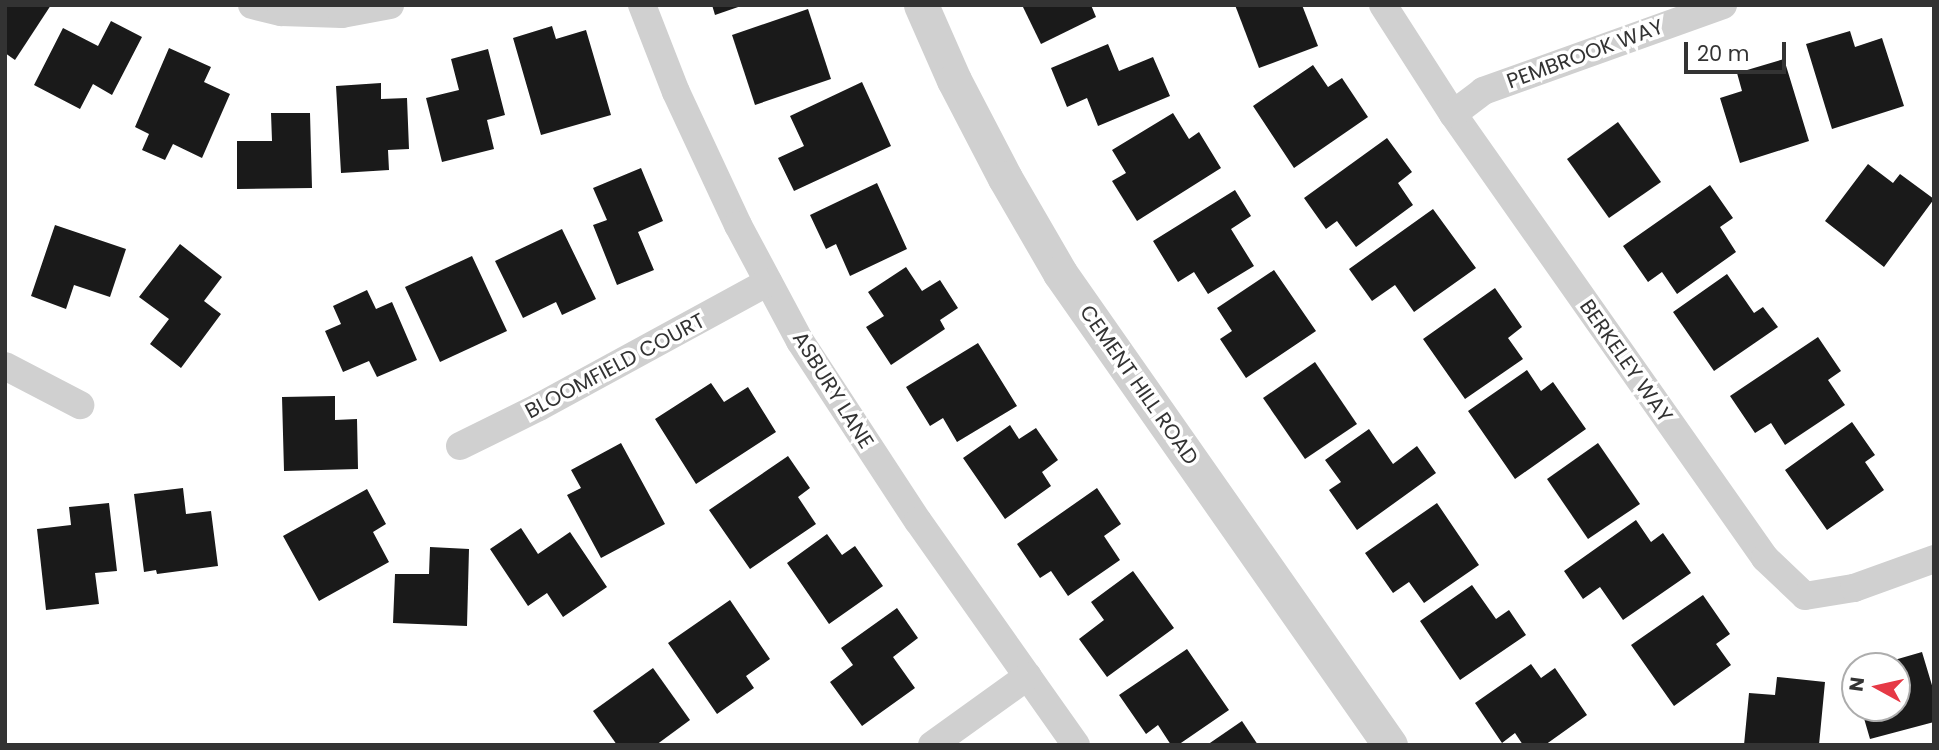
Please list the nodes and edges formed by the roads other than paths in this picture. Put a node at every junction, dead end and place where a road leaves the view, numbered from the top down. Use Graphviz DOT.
graph roads {
  1 [pos="252,5"];
  2 [pos="390,5"];
  3 [pos="642,5"];
  4 [pos="921,5"];
  5 [pos="1382,5"];
  6 [pos="1723,5"];
  7 [pos="1453,114"];
  8 [pos="768,282"];
  9 [pos="5,366"];
  10 [pos="80,405"];
  11 [pos="460,446"];
  12 [pos="1934,559"];
  13 [pos="1028,676"];
  14 [pos="932,745"];
  15 [pos="1076,745"];
  16 [pos="1390,745"];
  1 -- 2 [label="street"];
  3 -- 8 [label="street, ASBURY LANE"];
  4 -- 16 [label="street, CEMENT HILL ROAD"];
  5 -- 7 [label="street, BERKELEY WAY"];
  6 -- 7 [label="street, PEMBROOK WAY"];
  7 -- 12 [label="street, BERKELEY WAY"];
  8 -- 11 [label="street, BLOOMFIELD COURT"];
  8 -- 13 [label="street, ASBURY LANE"];
  9 -- 10 [label="street"];
  13 -- 14 [label="street"];
  13 -- 15 [label="street, ASBURY LANE"];
}
